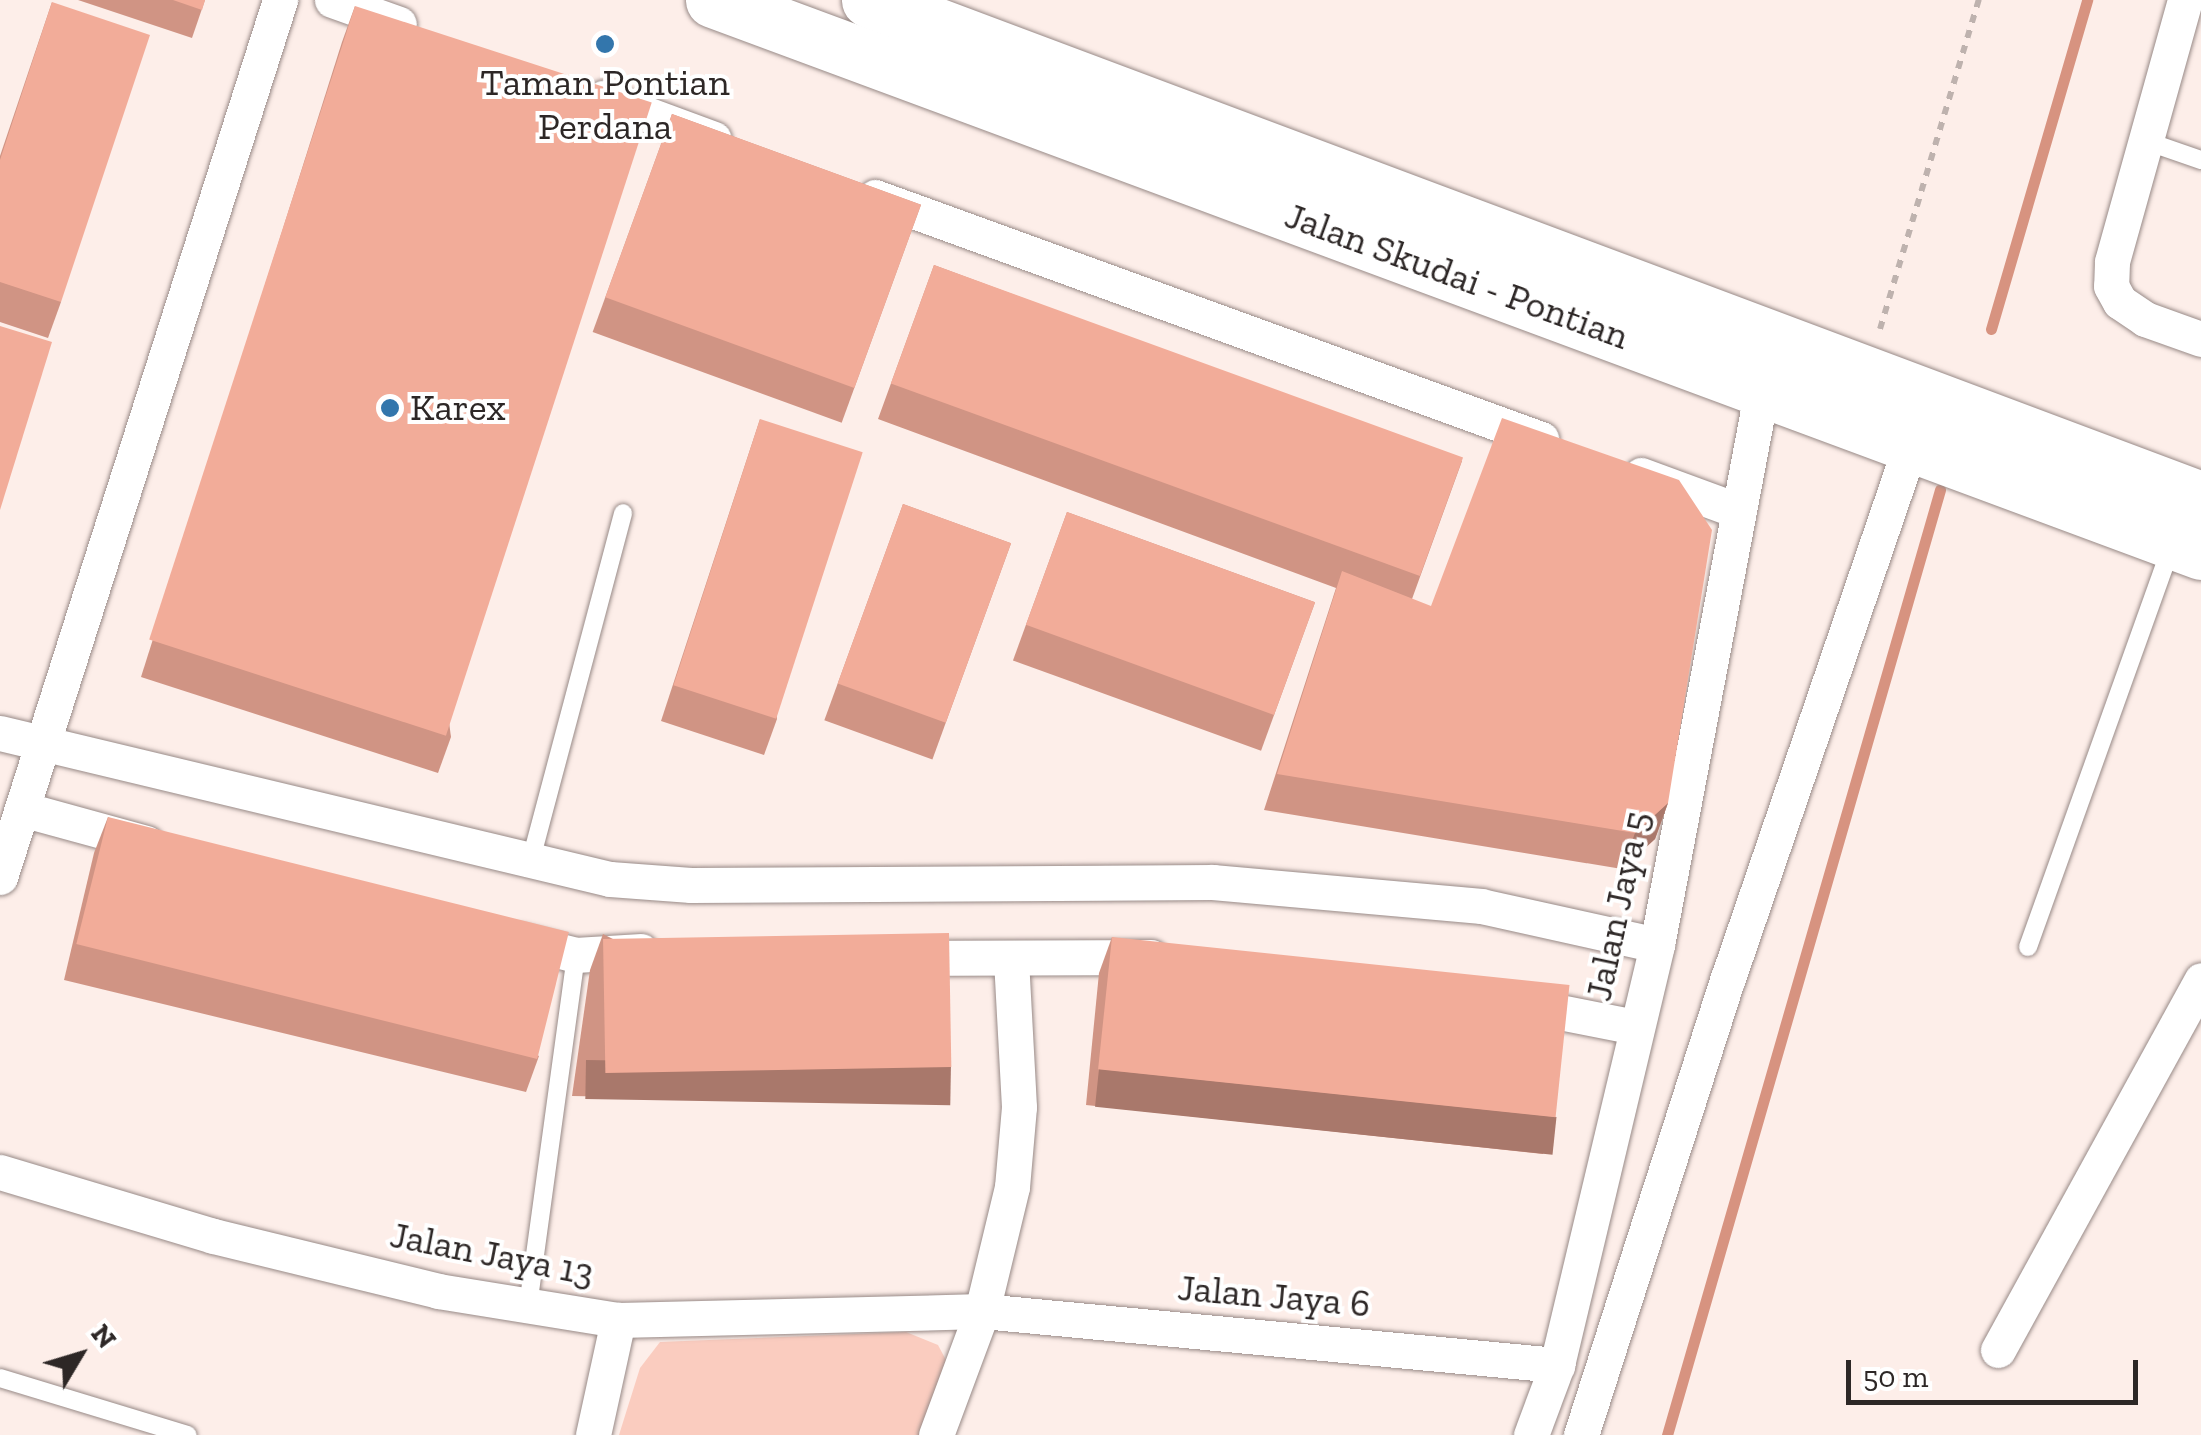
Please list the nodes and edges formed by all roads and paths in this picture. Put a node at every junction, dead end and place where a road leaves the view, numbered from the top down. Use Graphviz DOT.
graph roads {
  1 [pos="280,0"];
  2 [pos="332,0"];
  3 [pos="713,0"];
  4 [pos="870,0"];
  5 [pos="1978,0"];
  6 [pos="2185,0"];
  7 [pos="426,34"];
  8 [pos="576,88"];
  9 [pos="2146,141"];
  10 [pos="745,150"];
  11 [pos="2201,160"];
  12 [pos="839,184"];
  13 [pos="2201,339"];
  14 [pos="1866,374"];
  15 [pos="1762,389"];
  16 [pos="1911,444"];
  17 [pos="1570,450"];
  18 [pos="1608,463"];
  19 [pos="1739,511"];
  20 [pos="623,513"];
  21 [pos="2192,531"];
  22 [pos="0,732"];
  23 [pos="41,746"];
  24 [pos="22,810"];
  25 [pos="172,850"];
  26 [pos="530,863"];
  27 [pos="0,877"];
  28 [pos="494,935"];
  29 [pos="1657,946"];
  30 [pos="2028,948"];
  31 [pos="684,952"];
  32 [pos="576,955"];
  33 [pos="1186,956"];
  34 [pos="876,957"];
  35 [pos="1011,961"];
  36 [pos="2201,980"];
  37 [pos="1488,997"];
  38 [pos="1636,1028"];
  39 [pos="0,1172"];
  40 [pos="528,1306"];
  41 [pos="982,1311"];
  42 [pos="618,1320"];
  43 [pos="1998,1350"];
  44 [pos="1557,1365"];
  45 [pos="0,1378"];
  46 [pos="188,1435"];
  47 [pos="593,1435"];
  48 [pos="936,1435"];
  49 [pos="1531,1435"];
  50 [pos="1581,1435"];
  1 -- 23 [label="street"];
  2 -- 7 [label="street"];
  3 -- 15 [label="highway, Jalan Skudai - Pontian"];
  4 -- 14 [label="highway, Jalan Skudai - Pontian"];
  5 -- 14 [label="path"];
  6 -- 9 [label="street"];
  8 -- 10 [label="street"];
  9 -- 11 [label="lane"];
  9 -- 13 [label="street"];
  12 -- 17 [label="street"];
  14 -- 21 [label="highway, Jalan Skudai - Pontian"];
  15 -- 16 [label="highway, Jalan Skudai - Pontian"];
  15 -- 19 [label="street, Jalan Jaya 5"];
  16 -- 21 [label="highway, Jalan Skudai - Pontian"];
  16 -- 50 [label="street"];
  18 -- 19 [label="street"];
  19 -- 29 [label="street, Jalan Jaya 5"];
  20 -- 26 [label="lane"];
  21 -- 30 [label="lane"];
  22 -- 23 [label="street"];
  23 -- 24 [label="street"];
  23 -- 26 [label="street"];
  24 -- 25 [label="street"];
  24 -- 27 [label="street"];
  26 -- 29 [label="street"];
  28 -- 32 [label="street"];
  29 -- 38 [label="street, Jalan Jaya 5"];
  31 -- 32 [label="street"];
  32 -- 40 [label="lane"];
  33 -- 35 [label="street"];
  34 -- 35 [label="street"];
  35 -- 41 [label="street"];
  36 -- 43 [label="street"];
  37 -- 38 [label="street"];
  38 -- 44 [label="street, Jalan Jaya 5"];
  39 -- 40 [label="street, Jalan Jaya 13"];
  40 -- 42 [label="street, Jalan Jaya 13"];
  41 -- 42 [label="street, Jalan Jaya 13"];
  41 -- 44 [label="street, Jalan Jaya 6"];
  41 -- 48 [label="street"];
  42 -- 47 [label="street"];
  44 -- 49 [label="street, Jalan Jaya 5"];
  45 -- 46 [label="lane"];
}
